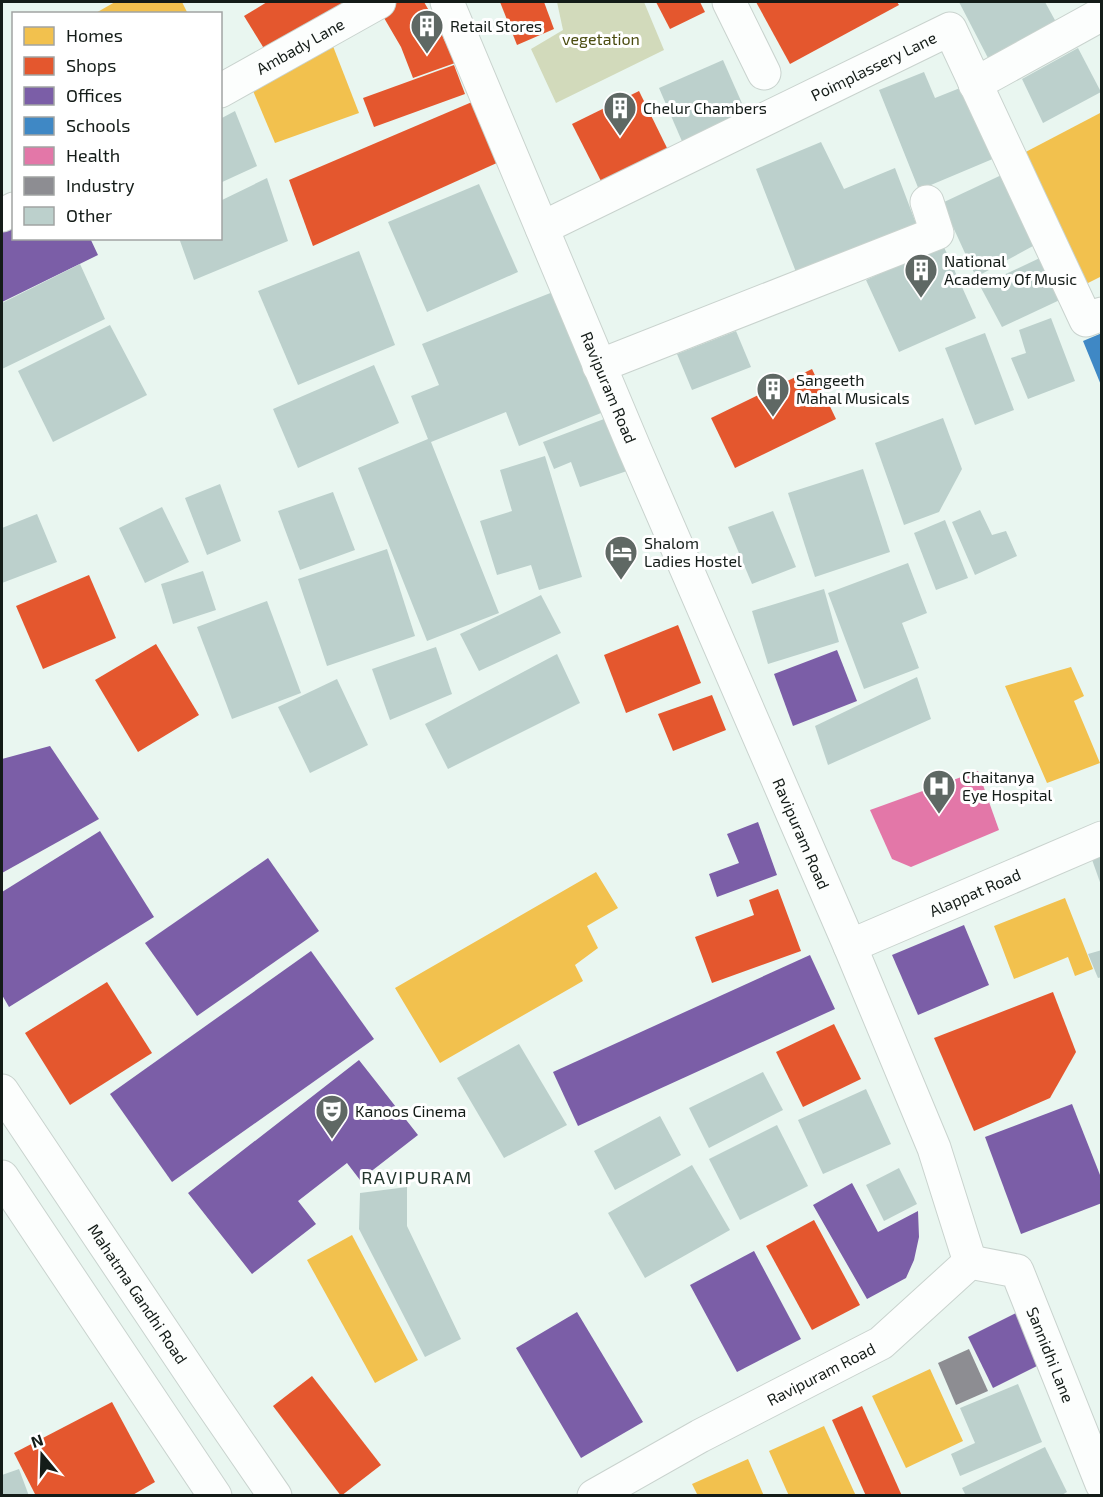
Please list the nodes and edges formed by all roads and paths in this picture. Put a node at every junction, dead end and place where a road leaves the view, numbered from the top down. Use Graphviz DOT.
graph roads {
  1 [pos="379,2"];
  2 [pos="447,2"];
  3 [pos="729,2"];
  4 [pos="1101,14"];
  5 [pos="764,73"];
  6 [pos="975,84"];
  7 [pos="222,90"];
  8 [pos="927,202"];
  9 [pos="542,228"];
  10 [pos="1094,317"];
  11 [pos="599,366"];
  12 [pos="1101,838"];
  13 [pos="850,946"];
  14 [pos="2,1091"];
  15 [pos="2,1177"];
  16 [pos="970,1262"];
  17 [pos="1101,1484"];
  18 [pos="215,1496"];
  19 [pos="275,1496"];
  20 [pos="594,1496"];
  1 -- 7 [label="main road, Ambady Lane"];
  2 -- 9 [label="main road, Ravipuram Road"];
  3 -- 5 [label="main road"];
  4 -- 6 [label="main road"];
  6 -- 9 [label="main road, Poimplassery Lane"];
  6 -- 10 [label="main road, Poimplassery Lane"];
  8 -- 11 [label="main road"];
  9 -- 11 [label="main road, Ravipuram Road"];
  11 -- 13 [label="main road, Ravipuram Road"];
  12 -- 13 [label="main road, Alappat Road"];
  13 -- 16 [label="main road, Ravipuram Road"];
  14 -- 19 [label="main road, Mahatma Gandhi Road"];
  15 -- 18 [label="main road"];
  16 -- 17 [label="main road, Sannidhi Lane"];
  16 -- 20 [label="main road, Ravipuram Road"];
}
